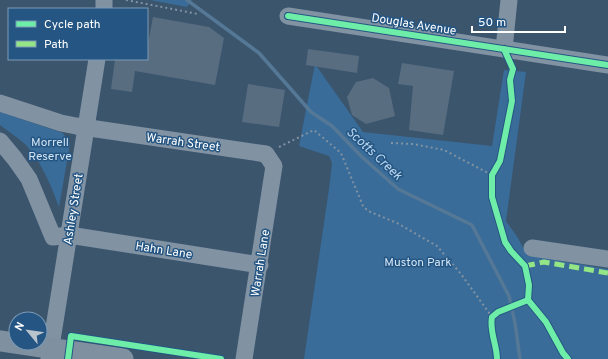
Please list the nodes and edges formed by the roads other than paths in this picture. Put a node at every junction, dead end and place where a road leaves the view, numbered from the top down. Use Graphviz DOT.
graph roads {
  1 [pos="510,0"];
  2 [pos="288,16"];
  3 [pos="504,49"];
  4 [pos="97,60"];
  5 [pos="608,65"];
  6 [pos="0,103"];
  7 [pos="86,128"];
  8 [pos="0,141"];
  9 [pos="270,160"];
  10 [pos="69,235"];
  11 [pos="532,248"];
  12 [pos="608,259"];
  13 [pos="260,264"];
  14 [pos="0,341"];
  15 [pos="50,354"];
  16 [pos="123,359"];
  17 [pos="244,359"];
  1 -- 3 [label="street"];
  2 -- 3 [label="street, Douglas Avenue"];
  3 -- 5 [label="street, Douglas Avenue"];
  4 -- 7 [label="street, Ashley Street"];
  6 -- 7 [label="street, Warrah Street"];
  7 -- 9 [label="street, Warrah Street"];
  7 -- 10 [label="street, Ashley Street"];
  8 -- 10 [label="street, Hahn Lane"];
  9 -- 13 [label="street, Warrah Lane"];
  10 -- 13 [label="street, Hahn Lane"];
  10 -- 15 [label="street, Ashley Street"];
  11 -- 12 [label="street"];
  13 -- 17 [label="street, Warrah Lane"];
  14 -- 15 [label="main road"];
  15 -- 16 [label="main road"];
}
